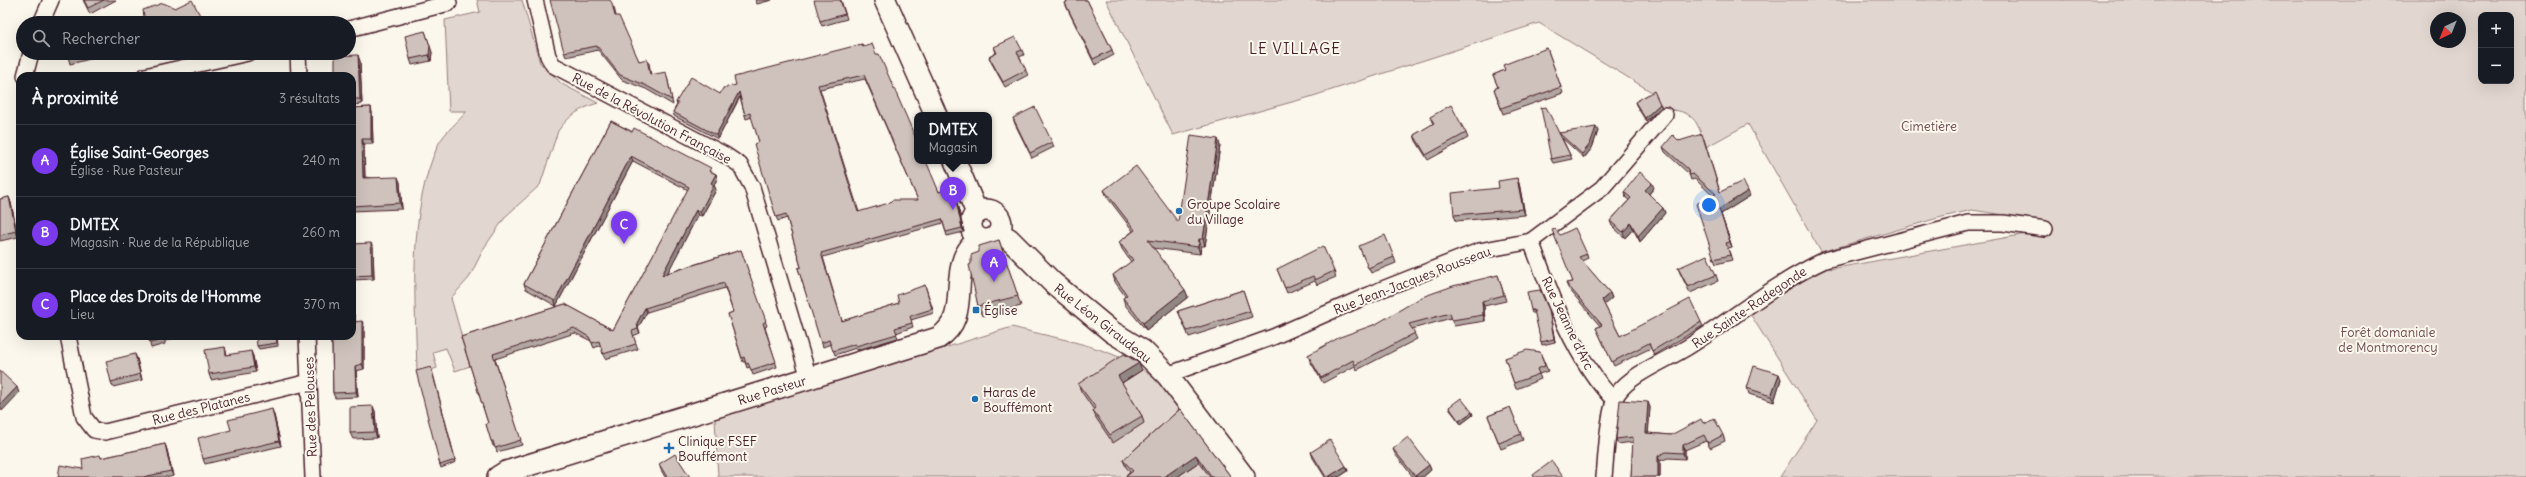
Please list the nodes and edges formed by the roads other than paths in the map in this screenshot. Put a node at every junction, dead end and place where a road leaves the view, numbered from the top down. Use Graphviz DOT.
graph roads {
  1 [pos="51,0"];
  2 [pos="535,0"];
  3 [pos="885,0"];
  4 [pos="449,3"];
  5 [pos="44,16"];
  6 [pos="356,27"];
  7 [pos="29,60"];
  8 [pos="217,60"];
  9 [pos="298,60"];
  10 [pos="27,72"];
  11 [pos="163,72"];
  12 [pos="299,72"];
  13 [pos="935,112"];
  14 [pos="1665,115"];
  15 [pos="956,164"];
  16 [pos="977,213"];
  17 [pos="2045,229"];
  18 [pos="999,233"];
  19 [pos="978,238"];
  20 [pos="1530,241"];
  21 [pos="69,340"];
  22 [pos="307,340"];
  23 [pos="1167,375"];
  24 [pos="809,378"];
  25 [pos="308,382"];
  26 [pos="1614,400"];
  27 [pos="313,477"];
  28 [pos="498,477"];
  29 [pos="1244,477"];
  30 [pos="1604,477"];
  1 -- 5 [label="street"];
  2 -- 24 [label="street, Rue de la Révolution Française"];
  3 -- 13 [label="street"];
  4 -- 6 [label="street"];
  7 -- 10 [label="street"];
  8 -- 11 [label="street"];
  9 -- 12 [label="street"];
  14 -- 20 [label="street, Rue Jean-Jacques Rousseau"];
  15 -- 16 [label="street"];
  16 -- 18 [label="street"];
  16 -- 19 [label="street"];
  17 -- 26 [label="street, Rue Sainte-Radegonde"];
  18 -- 19 [label="street"];
  18 -- 23 [label="street, Rue Léon Giraudeau"];
  19 -- 24 [label="street, Rue Pasteur"];
  20 -- 23 [label="street, Rue Jean-Jacques Rousseau"];
  20 -- 26 [label="street, Rue Jeanne d'Arc"];
  21 -- 25 [label="street, Rue des Platanes"];
  22 -- 25 [label="street, Rue des Pelouses"];
  23 -- 29 [label="street, Rue Léon Giraudeau"];
  24 -- 28 [label="street, Rue Pasteur"];
  25 -- 27 [label="street, Rue des Pelouses"];
  26 -- 30 [label="street"];
}
